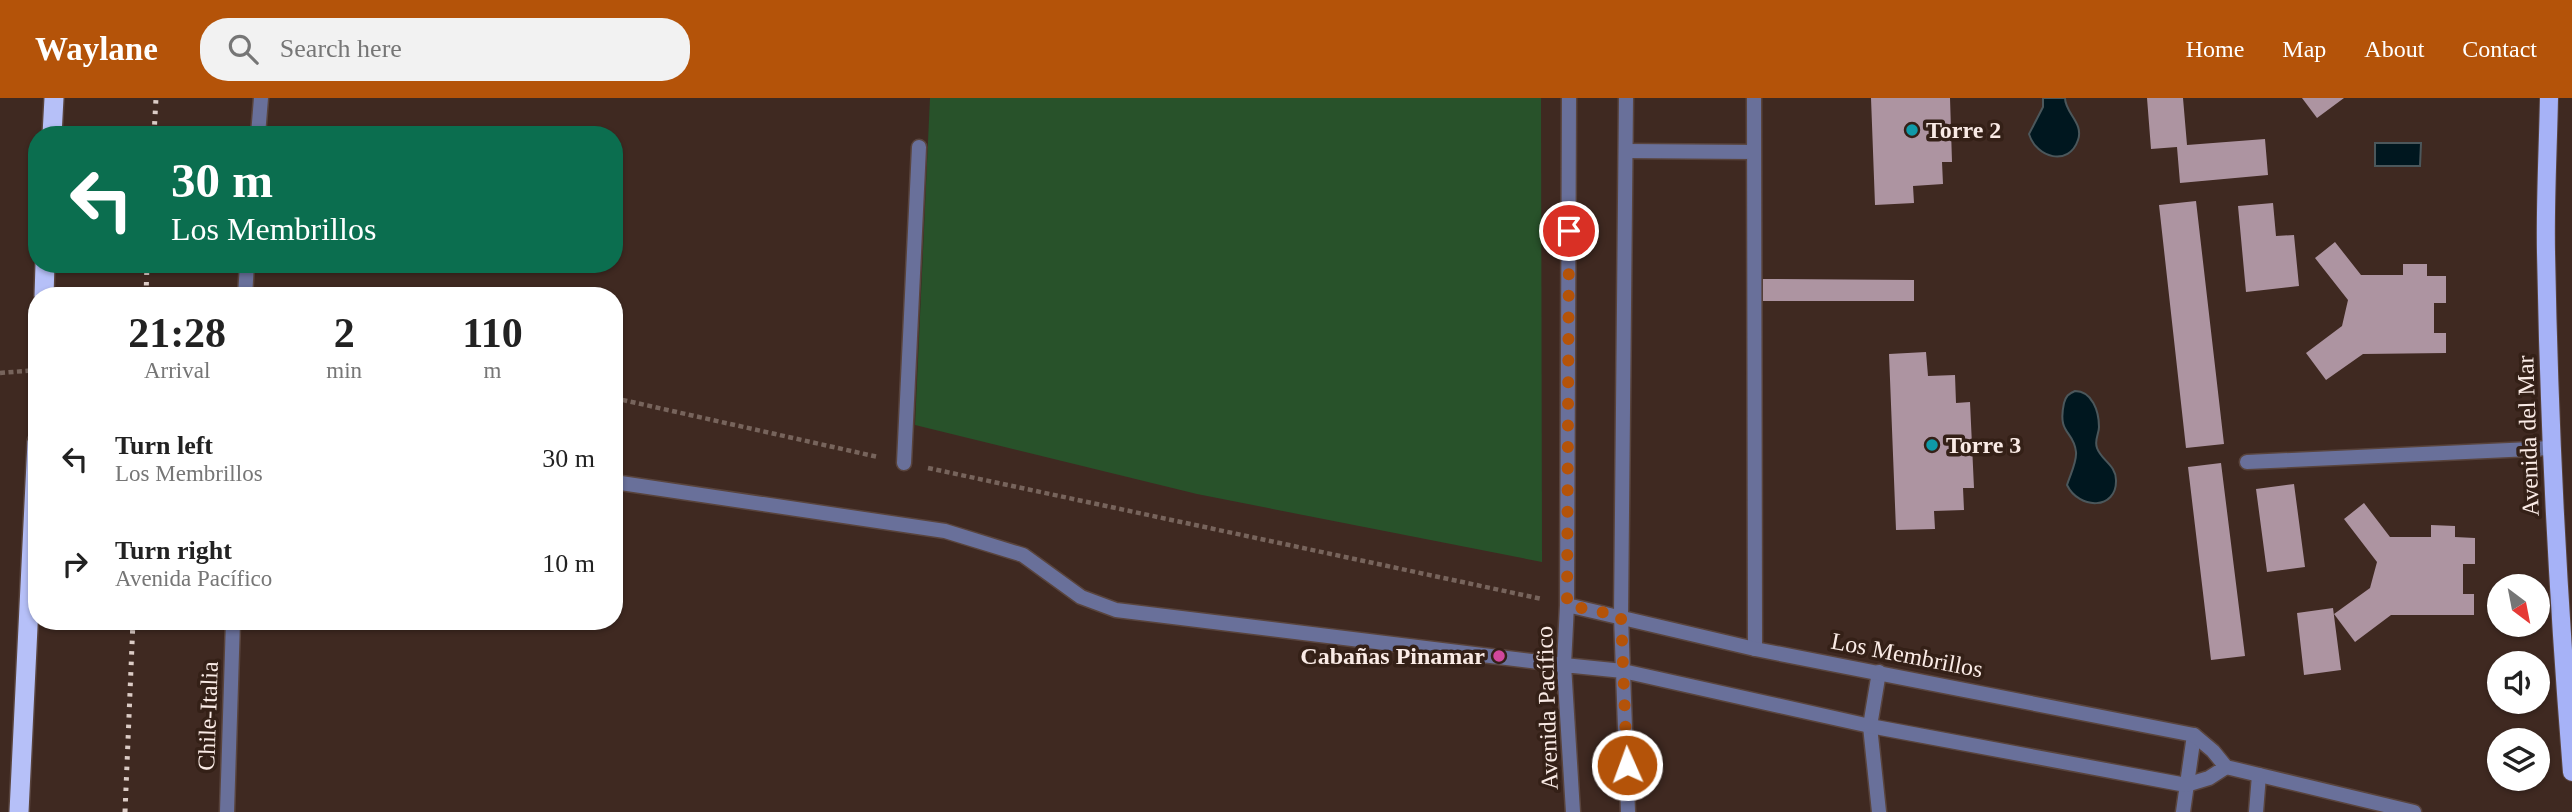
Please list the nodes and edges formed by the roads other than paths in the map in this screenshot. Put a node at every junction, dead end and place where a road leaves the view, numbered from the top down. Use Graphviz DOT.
graph roads {
  1 [pos="54,98"];
  2 [pos="261,98"];
  3 [pos="1569,98"];
  4 [pos="1626,98"];
  5 [pos="1754,98"];
  6 [pos="2549,98"];
  7 [pos="52,126"];
  8 [pos="259,126"];
  9 [pos="919,147"];
  10 [pos="1626,151"];
  11 [pos="1754,152"];
  12 [pos="2552,448"];
  13 [pos="2248,462"];
  14 [pos="904,463"];
  15 [pos="623,483"];
  16 [pos="1567,605"];
  17 [pos="1621,616"];
  18 [pos="28,627"];
  19 [pos="233,630"];
  20 [pos="1755,649"];
  21 [pos="1564,665"];
  22 [pos="1623,671"];
  23 [pos="1879,672"];
  24 [pos="1870,726"];
  25 [pos="2194,735"];
  26 [pos="2226,767"];
  27 [pos="2572,772"];
  28 [pos="2259,775"];
  29 [pos="2186,785"];
  30 [pos="19,812"];
  31 [pos="227,812"];
  32 [pos="1573,812"];
  33 [pos="1628,812"];
  34 [pos="1879,812"];
  35 [pos="2183,812"];
  36 [pos="2256,812"];
  37 [pos="2414,812"];
  1 -- 7 [label="highway"];
  2 -- 8 [label="street"];
  3 -- 16 [label="street, Avenida Pacífico"];
  4 -- 10 [label="street"];
  5 -- 11 [label="street"];
  6 -- 12 [label="main road, Avenida del Mar"];
  9 -- 14 [label="street"];
  10 -- 11 [label="street"];
  10 -- 17 [label="street"];
  11 -- 20 [label="street"];
  12 -- 13 [label="street"];
  12 -- 27 [label="main road, Avenida del Mar"];
  15 -- 21 [label="street"];
  16 -- 17 [label="street, Los Membrillos"];
  16 -- 21 [label="street, Avenida Pacífico"];
  17 -- 20 [label="street, Los Membrillos"];
  17 -- 22 [label="street"];
  18 -- 30 [label="highway"];
  19 -- 31 [label="street, Chile-Italia"];
  20 -- 23 [label="street, Los Membrillos"];
  21 -- 22 [label="street"];
  21 -- 32 [label="street, Avenida Pacífico"];
  22 -- 24 [label="street"];
  22 -- 33 [label="street"];
  23 -- 24 [label="street"];
  23 -- 25 [label="street, Los Membrillos"];
  24 -- 29 [label="street"];
  24 -- 34 [label="street"];
  25 -- 26 [label="street"];
  25 -- 29 [label="street"];
  26 -- 28 [label="street"];
  26 -- 29 [label="street"];
  28 -- 36 [label="street"];
  28 -- 37 [label="street"];
  29 -- 35 [label="street"];
}
